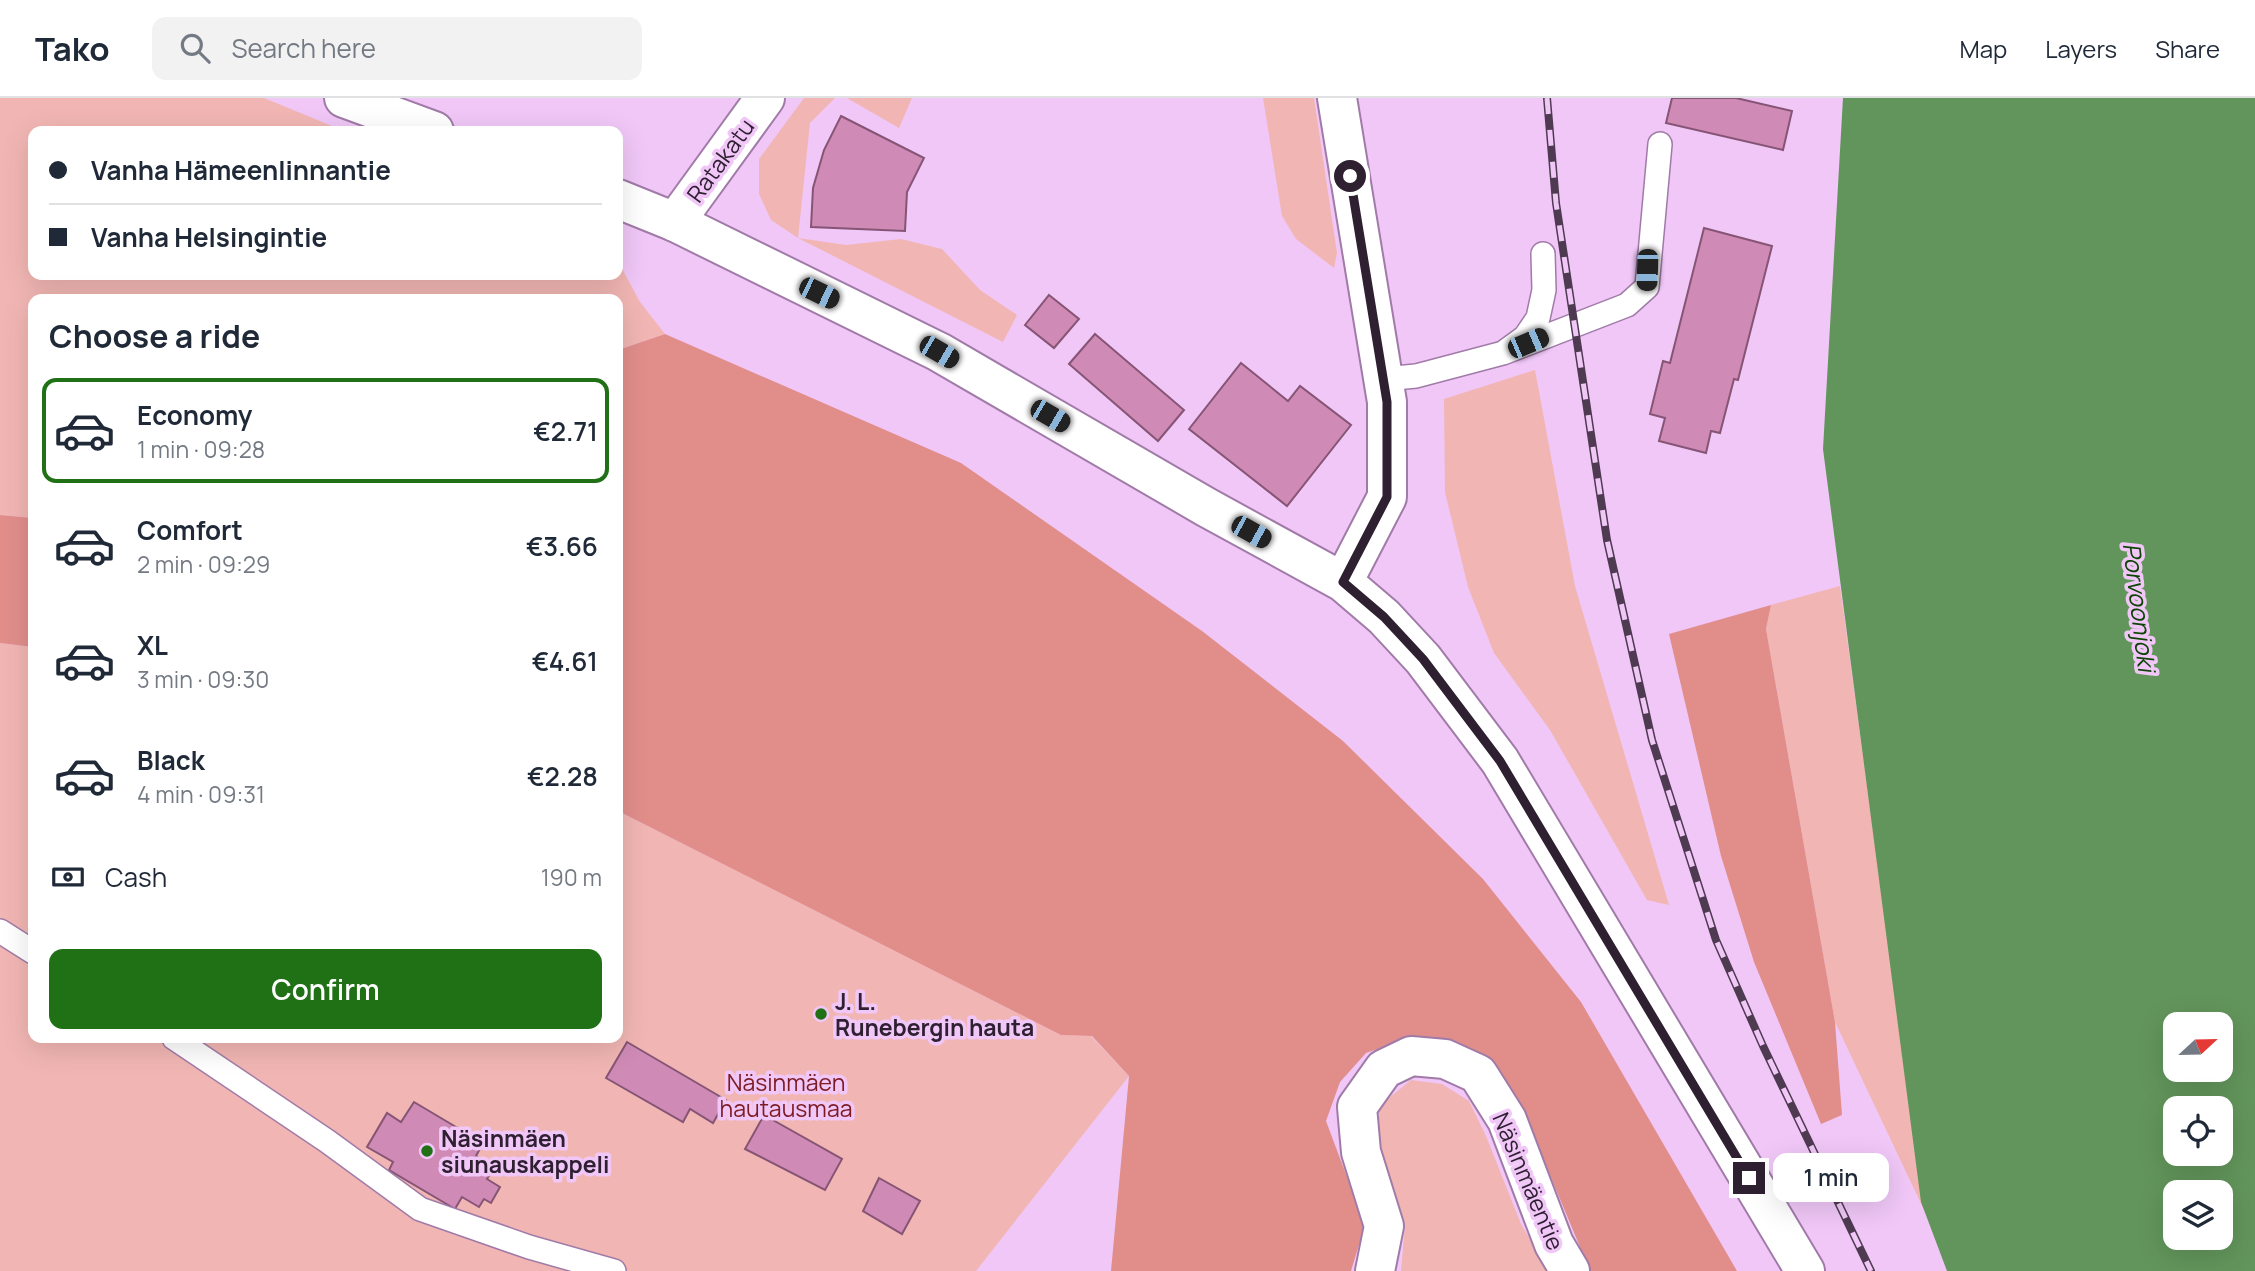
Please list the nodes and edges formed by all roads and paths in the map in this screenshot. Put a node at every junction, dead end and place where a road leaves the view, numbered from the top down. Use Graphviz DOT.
graph roads {
  1 [pos="344,98"];
  2 [pos="765,98"];
  3 [pos="1337,98"];
  4 [pos="420,126"];
  5 [pos="1660,144"];
  6 [pos="623,201"];
  7 [pos="675,222"];
  8 [pos="1543,254"];
  9 [pos="1503,353"];
  10 [pos="1384,379"];
  11 [pos="1343,582"];
  12 [pos="0,932"];
  13 [pos="28,949"];
  14 [pos="182,1043"];
  15 [pos="614,1271"];
  16 [pos="1375,1271"];
  17 [pos="1570,1271"];
  18 [pos="1805,1271"];
  1 -- 4 [label="street"];
  2 -- 7 [label="street, Ratakatu"];
  3 -- 10 [label="street"];
  5 -- 9 [label="lane"];
  6 -- 7 [label="street"];
  7 -- 11 [label="street"];
  8 -- 9 [label="lane"];
  9 -- 10 [label="lane"];
  10 -- 11 [label="street"];
  11 -- 18 [label="street"];
  12 -- 13 [label="lane"];
  14 -- 15 [label="lane"];
  16 -- 17 [label="street, Näsinmäentie"];
}
